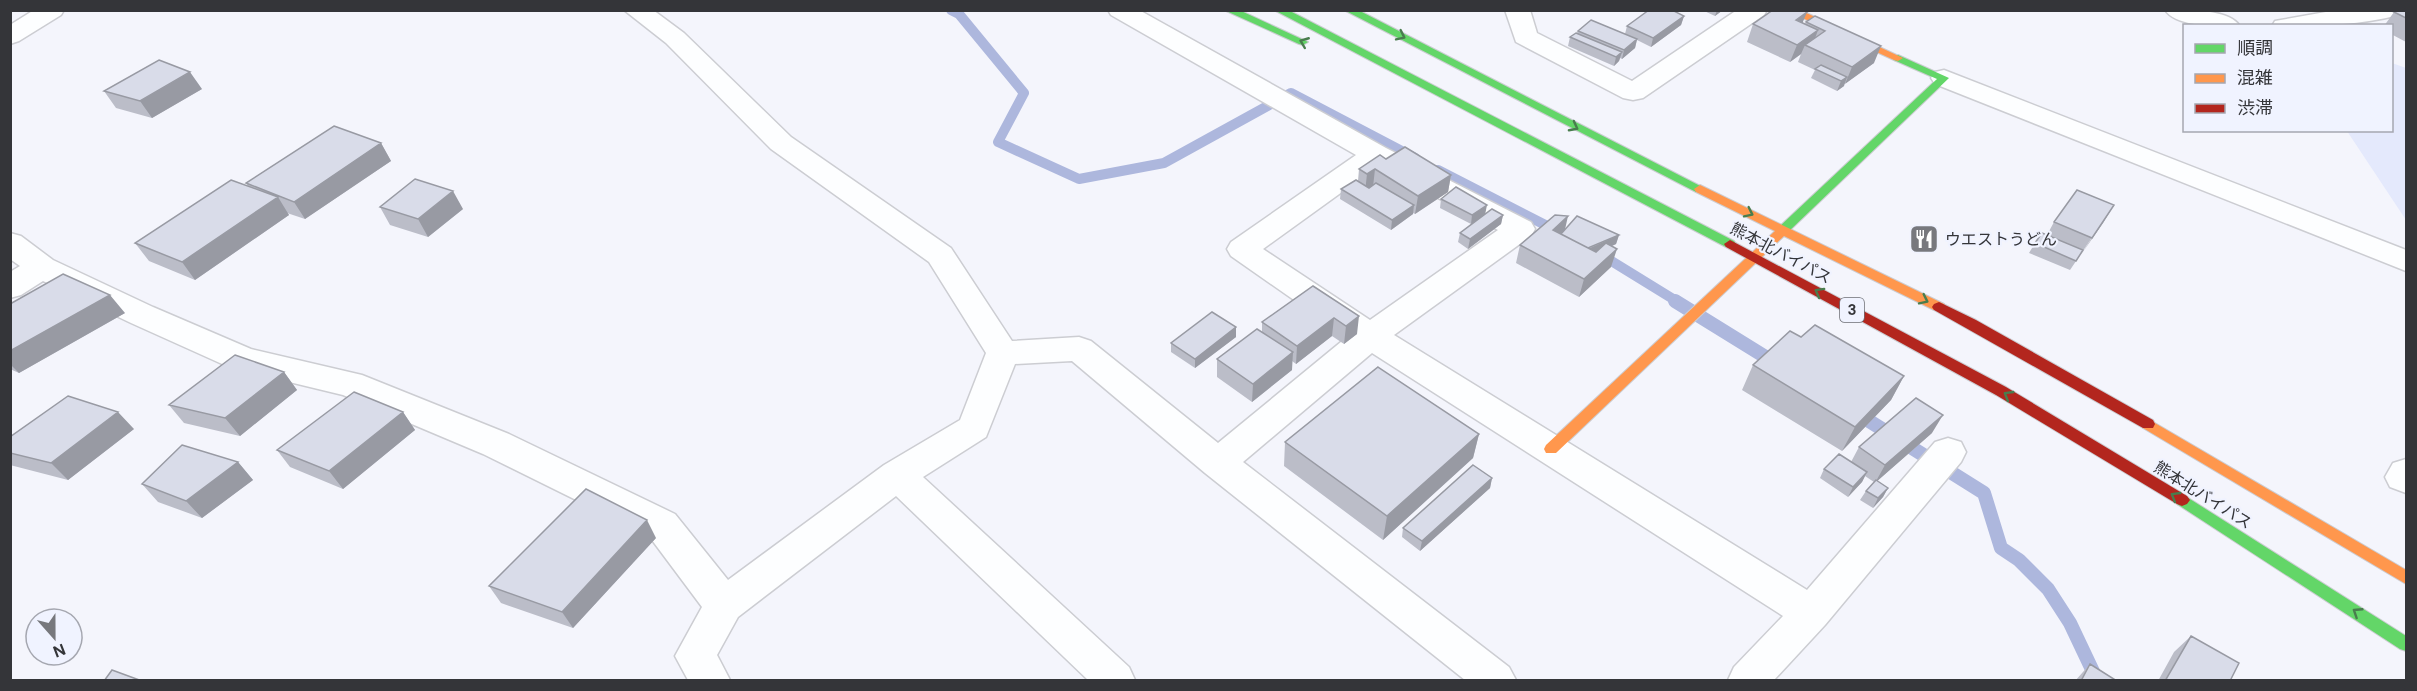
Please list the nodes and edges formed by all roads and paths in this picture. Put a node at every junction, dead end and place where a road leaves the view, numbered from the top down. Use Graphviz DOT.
graph roads {
  1 [pos="52,10"];
  2 [pos="636,10"];
  3 [pos="1120,10"];
  4 [pos="1229,10"];
  5 [pos="1279,10"];
  6 [pos="1349,10"];
  7 [pos="1517,10"];
  8 [pos="1755,10"];
  9 [pos="1790,10"];
  10 [pos="2177,10"];
  11 [pos="2390,10"];
  12 [pos="2400,10"];
  13 [pos="2406,12"];
  14 [pos="2222,24"];
  15 [pos="2297,24"];
  16 [pos="10,36"];
  17 [pos="1944,78"];
  18 [pos="1456,102"];
  19 [pos="1376,154"];
  20 [pos="1783,230"];
  21 [pos="10,243"];
  22 [pos="1755,257"];
  23 [pos="2406,261"];
  24 [pos="42,267"];
  25 [pos="10,286"];
  26 [pos="1370,336"];
  27 [pos="1003,353"];
  28 [pos="1551,449"];
  29 [pos="1948,452"];
  30 [pos="1218,463"];
  31 [pos="2406,473"];
  32 [pos="897,475"];
  33 [pos="2406,479"];
  34 [pos="2406,578"];
  35 [pos="724,605"];
  36 [pos="1811,613"];
  37 [pos="2406,644"];
  38 [pos="710,681"];
  39 [pos="1115,681"];
  40 [pos="1495,681"];
  41 [pos="1748,681"];
  1 -- 16 [label="street"];
  2 -- 27 [label="street"];
  3 -- 19 [label="street"];
  18 -- 4 [label="main road, one-way"];
  5 -- 18 [label="main road, 熊本北バイパス / 3"];
  6 -- 20 [label="main road, 熊本北バイパス, one-way"];
  7 -- 8 [label="street"];
  9 -- 17 [label="main road"];
  10 -- 14 [label="street"];
  11 -- 15 [label="street"];
  12 -- 13 [label="street"];
  17 -- 20 [label="main road"];
  17 -- 23 [label="street"];
  18 -- 22 [label="main road, 熊本北バイパス / 3"];
  19 -- 26 [label="street"];
  19 -- 26 [label="street"];
  20 -- 22 [label="main road"];
  20 -- 34 [label="main road, 熊本北バイパス, one-way"];
  21 -- 24 [label="street"];
  22 -- 28 [label="main road"];
  37 -- 22 [label="main road, 熊本北バイパス / 3, one-way"];
  24 -- 25 [label="street"];
  24 -- 35 [label="street"];
  26 -- 28 [label="street"];
  26 -- 30 [label="street"];
  27 -- 30 [label="street"];
  27 -- 32 [label="street"];
  28 -- 36 [label="street"];
  29 -- 36 [label="street"];
  30 -- 40 [label="street"];
  31 -- 33 [label="street"];
  32 -- 35 [label="street"];
  32 -- 39 [label="street"];
  35 -- 38 [label="street"];
  36 -- 41 [label="street"];
}
